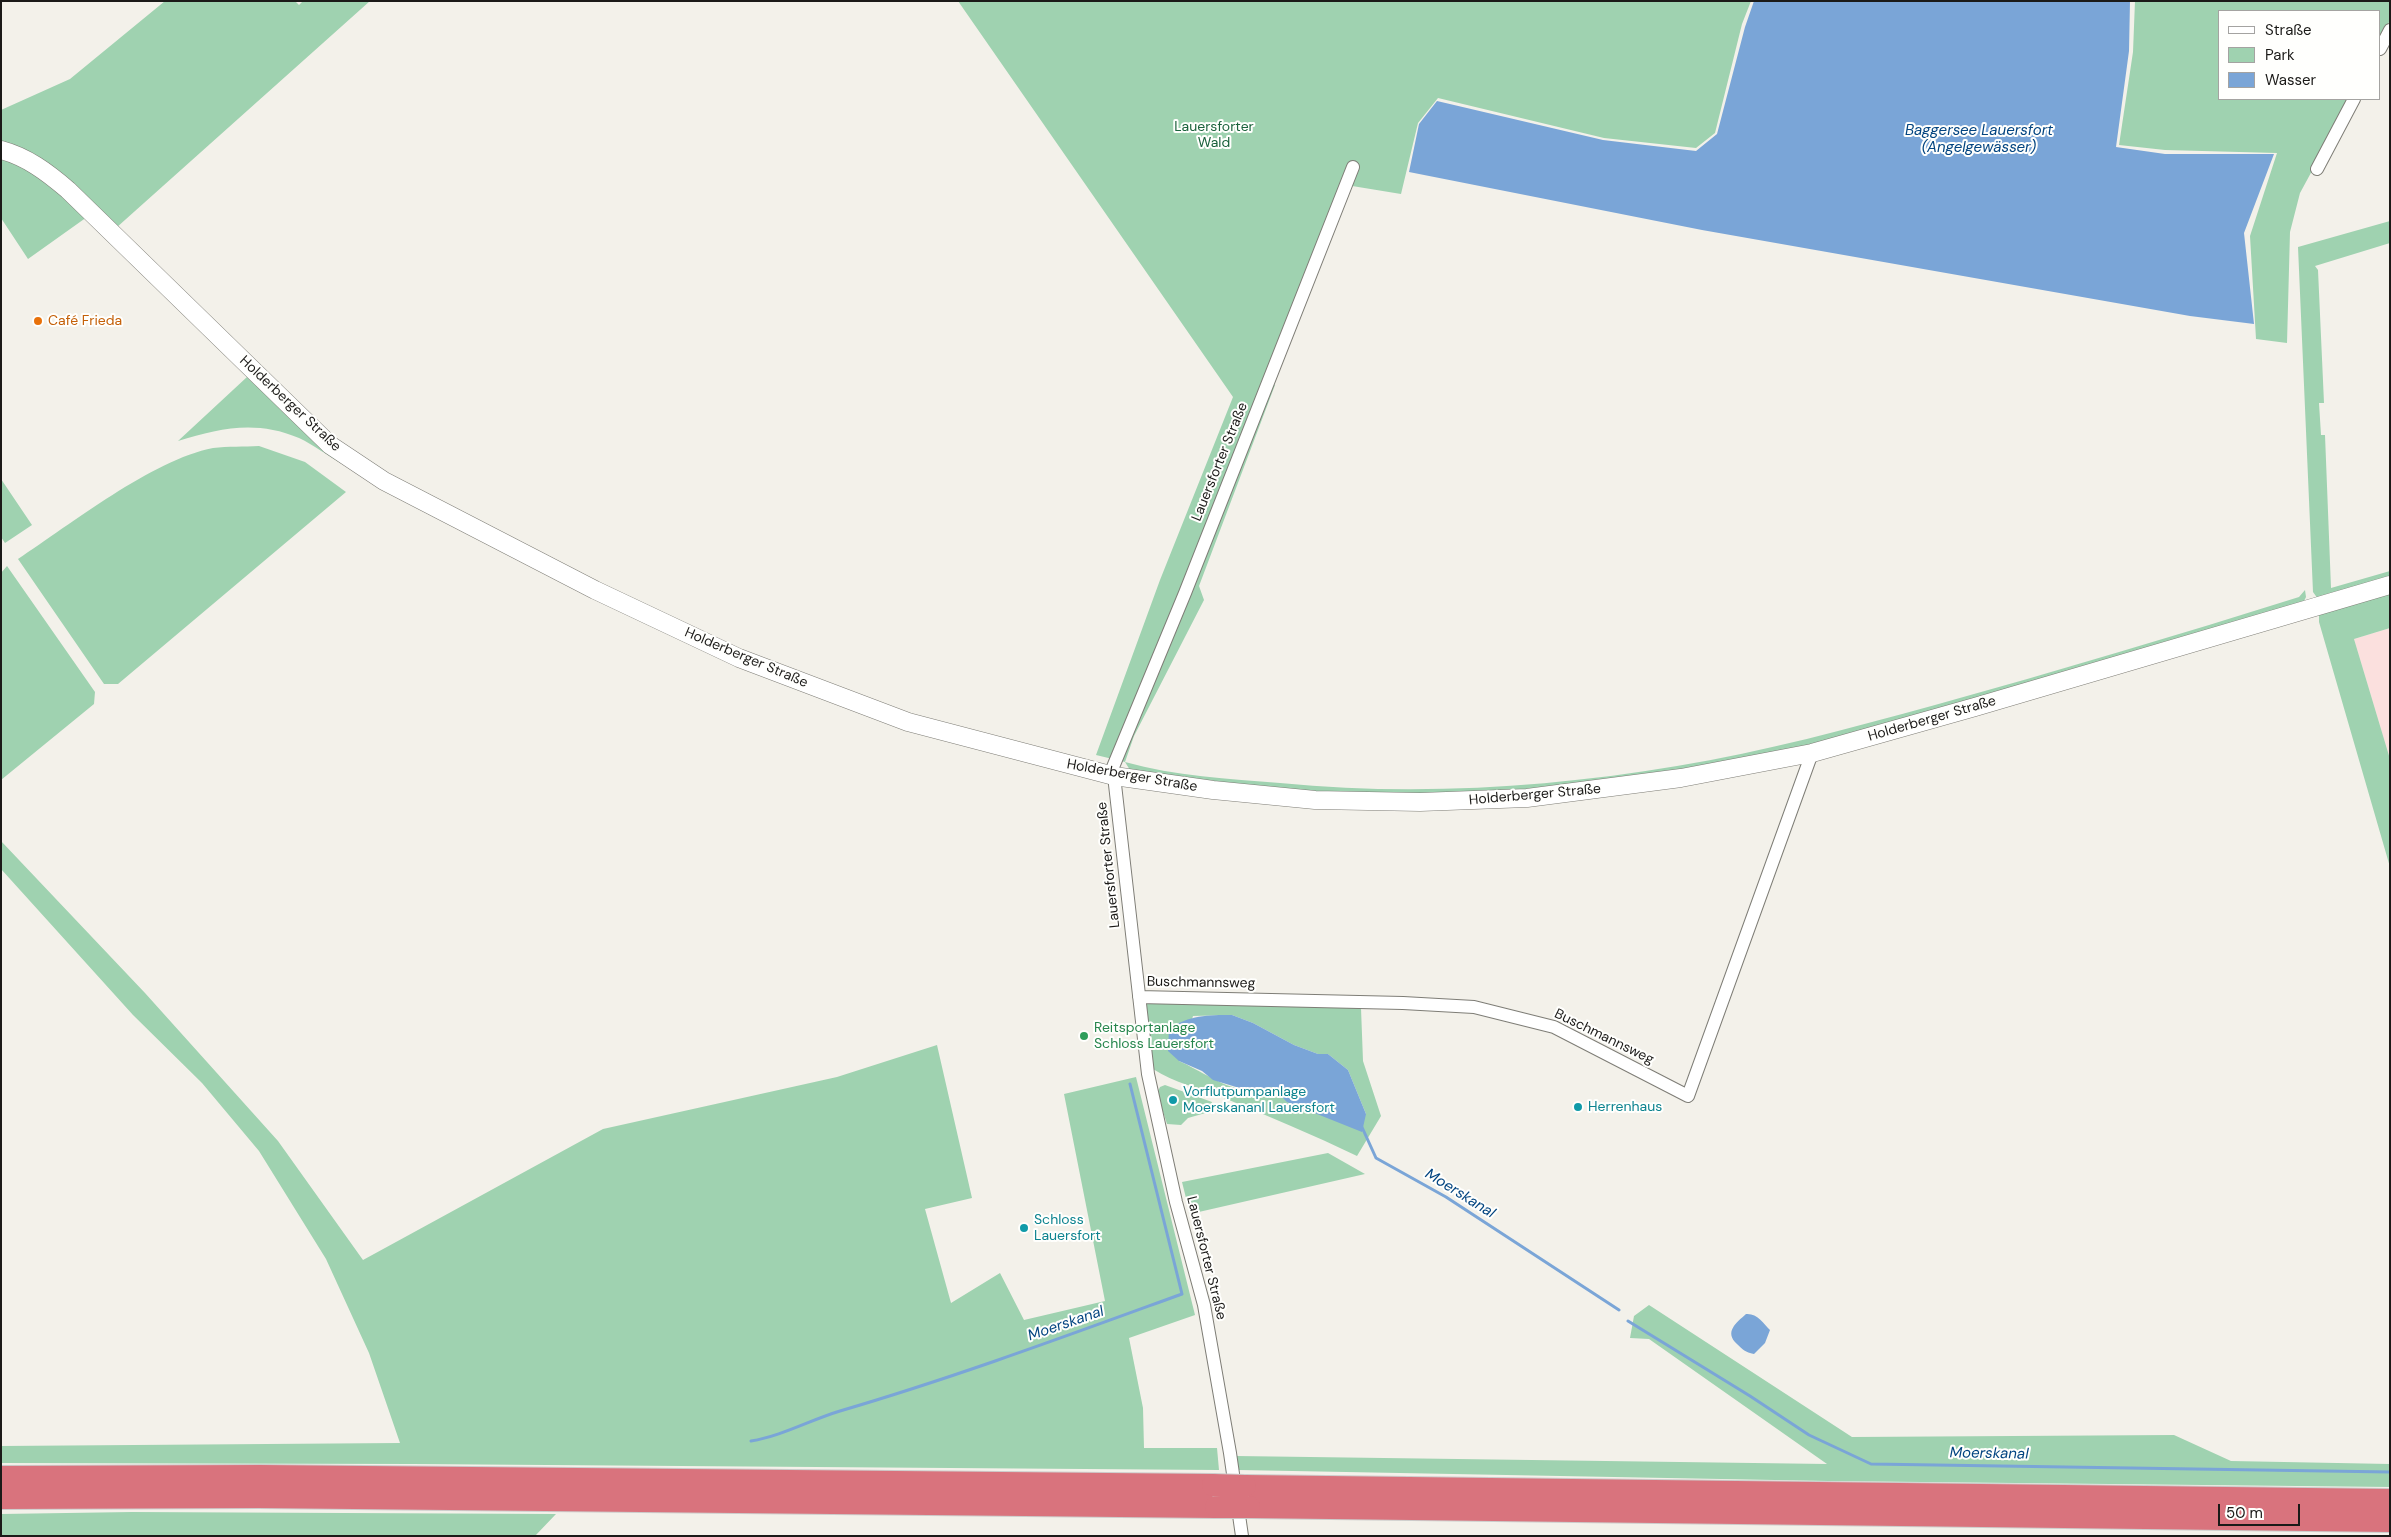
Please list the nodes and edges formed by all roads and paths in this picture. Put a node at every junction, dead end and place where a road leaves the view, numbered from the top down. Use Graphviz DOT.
graph roads {
  1 [pos="2390,30"];
  2 [pos="2381,47"];
  3 [pos="2353,100"];
  4 [pos="1,150"];
  5 [pos="1353,167"];
  6 [pos="2317,169"];
  7 [pos="2390,585"];
  8 [pos="1812,753"];
  9 [pos="1114,776"];
  10 [pos="1139,997"];
  11 [pos="1,1477"];
  12 [pos="1214,1496"];
  13 [pos="1247,1497"];
  14 [pos="1,1498"];
  15 [pos="2390,1500"];
  16 [pos="2390,1521"];
  17 [pos="1242,1536"];
  1 -- 2 [label="street"];
  3 -- 6 [label="street"];
  4 -- 9 [label="main road, Holderberger Straße"];
  5 -- 9 [label="street, Lauersforter Straße"];
  7 -- 8 [label="main road, Holderberger Straße"];
  8 -- 9 [label="main road, Holderberger Straße"];
  8 -- 10 [label="street, Buschmannsweg"];
  9 -- 10 [label="street, Lauersforter Straße"];
  10 -- 17 [label="street, Lauersforter Straße"];
  11 -- 12 [label="highway"];
  12 -- 13 [label="highway, bridge"];
  12 -- 14 [label="highway"];
  13 -- 15 [label="highway"];
  13 -- 16 [label="highway"];
}
